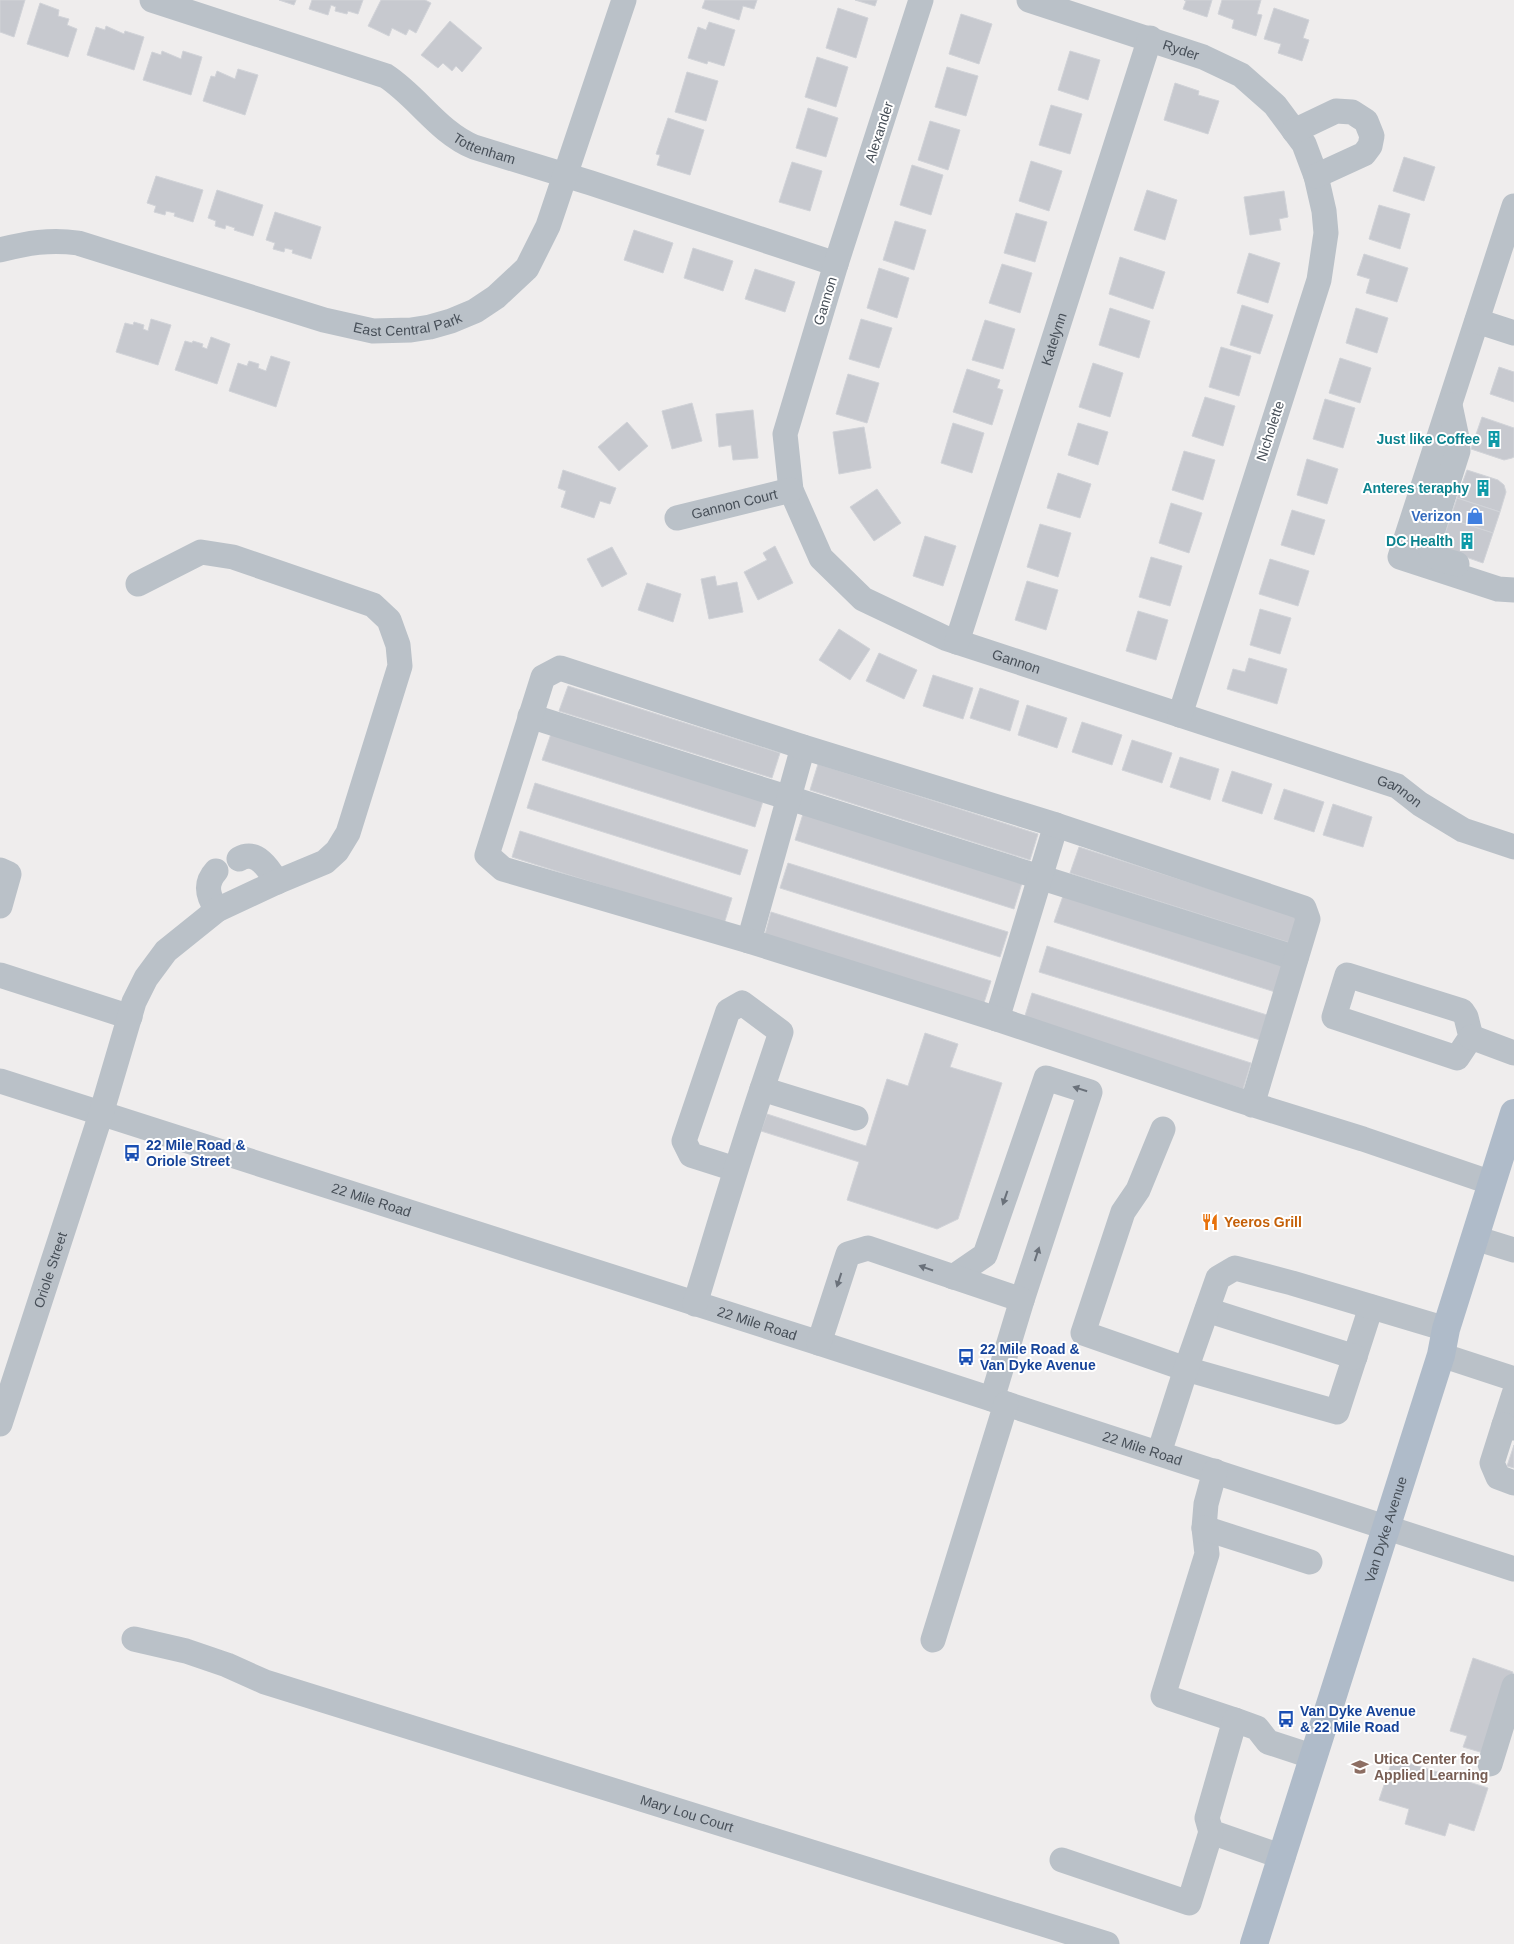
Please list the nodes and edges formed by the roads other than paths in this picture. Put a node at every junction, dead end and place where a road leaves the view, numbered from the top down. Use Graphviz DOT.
graph roads {
  1 [pos="152,0"];
  2 [pos="624,0"];
  3 [pos="921,0"];
  4 [pos="1030,0"];
  5 [pos="1150,38"];
  6 [pos="1299,138"];
  7 [pos="566,175"];
  8 [pos="1316,176"];
  9 [pos="1514,206"];
  10 [pos="0,250"];
  11 [pos="836,264"];
  12 [pos="1478,321"];
  13 [pos="1514,333"];
  14 [pos="1450,405"];
  15 [pos="791,490"];
  16 [pos="678,518"];
  17 [pos="138,584"];
  18 [pos="1514,590"];
  19 [pos="957,642"];
  20 [pos="1180,714"];
  21 [pos="530,716"];
  22 [pos="803,747"];
  23 [pos="789,797"];
  24 [pos="1056,825"];
  25 [pos="1514,847"];
  26 [pos="239,859"];
  27 [pos="0,870"];
  28 [pos="216,871"];
  29 [pos="1040,876"];
  30 [pos="277,882"];
  31 [pos="0,906"];
  32 [pos="217,910"];
  33 [pos="749,941"];
  34 [pos="1296,958"];
  35 [pos="0,974"];
  36 [pos="130,1017"];
  37 [pos="997,1018"];
  38 [pos="1471,1037"];
  39 [pos="1514,1053"];
  40 [pos="0,1081"];
  41 [pos="762,1089"];
  42 [pos="1252,1105"];
  43 [pos="1514,1113"];
  44 [pos="101,1114"];
  45 [pos="856,1118"];
  46 [pos="1164,1129"];
  47 [pos="735,1170"];
  48 [pos="1492,1182"];
  49 [pos="1475,1238"];
  50 [pos="1514,1250"];
  51 [pos="953,1277"];
  52 [pos="1022,1300"];
  53 [pos="695,1304"];
  54 [pos="1371,1307"];
  55 [pos="1207,1310"];
  56 [pos="1443,1342"];
  57 [pos="819,1343"];
  58 [pos="1355,1357"];
  59 [pos="1186,1369"];
  60 [pos="1514,1379"];
  61 [pos="1514,1394"];
  62 [pos="999,1401"];
  63 [pos="0,1424"];
  64 [pos="1509,1426"];
  65 [pos="1159,1453"];
  66 [pos="1215,1471"];
  67 [pos="1514,1483"];
  68 [pos="1386,1526"];
  69 [pos="1204,1528"];
  70 [pos="1310,1562"];
  71 [pos="1514,1569"];
  72 [pos="134,1639"];
  73 [pos="933,1640"];
  74 [pos="1514,1686"];
  75 [pos="1514,1718"];
  76 [pos="1235,1720"];
  77 [pos="1314,1757"];
  78 [pos="1211,1832"];
  79 [pos="1282,1857"];
  80 [pos="1062,1860"];
  81 [pos="1107,1944"];
  82 [pos="1254,1944"];
  1 -- 7 [label="street, Tottenham"];
  2 -- 7 [label="street, East Central Park"];
  3 -- 11 [label="street, Alexander"];
  4 -- 5 [label="street, Ryder"];
  5 -- 6 [label="street, Ryder"];
  5 -- 19 [label="street, Katelynn"];
  6 -- 8 [label="street, Nicholette"];
  6 -- 8 [label="street"];
  7 -- 10 [label="street, East Central Park"];
  7 -- 11 [label="street, Tottenham"];
  8 -- 20 [label="street, Nicholette"];
  9 -- 12 [label="street"];
  11 -- 15 [label="street, Gannon"];
  12 -- 13 [label="street"];
  12 -- 14 [label="street"];
  14 -- 18 [label="street"];
  14 -- 18 [label="street"];
  15 -- 16 [label="street, Gannon Court"];
  15 -- 19 [label="street, Gannon"];
  17 -- 30 [label="street, Oriole Street"];
  19 -- 20 [label="street, Gannon"];
  20 -- 25 [label="street, Gannon"];
  21 -- 22 [label="street"];
  21 -- 23 [label="street"];
  21 -- 33 [label="street"];
  22 -- 23 [label="street"];
  22 -- 24 [label="street"];
  23 -- 29 [label="street"];
  23 -- 33 [label="street"];
  24 -- 29 [label="street"];
  24 -- 34 [label="street"];
  26 -- 30 [label="street"];
  27 -- 31 [label="street"];
  28 -- 32 [label="street"];
  29 -- 34 [label="street"];
  29 -- 37 [label="street"];
  30 -- 32 [label="street, Oriole Street"];
  32 -- 36 [label="street, Oriole Street"];
  33 -- 37 [label="street"];
  34 -- 42 [label="street"];
  35 -- 36 [label="street"];
  36 -- 44 [label="street, Oriole Street"];
  37 -- 42 [label="street"];
  38 -- 38 [label="street"];
  38 -- 39 [label="street"];
  40 -- 44 [label="street, 22 Mile Road"];
  41 -- 45 [label="street"];
  41 -- 47 [label="street"];
  41 -- 47 [label="street"];
  42 -- 48 [label="street"];
  43 -- 48 [label="main road, Van Dyke Avenue"];
  44 -- 53 [label="street, 22 Mile Road"];
  44 -- 63 [label="street, Oriole Street"];
  46 -- 59 [label="street"];
  47 -- 53 [label="street"];
  48 -- 49 [label="main road, Van Dyke Avenue"];
  49 -- 50 [label="street"];
  49 -- 56 [label="main road, Van Dyke Avenue"];
  51 -- 52 [label="street"];
  52 -- 51 [label="street, one-way"];
  51 -- 57 [label="street, one-way"];
  52 -- 62 [label="street"];
  53 -- 57 [label="street, 22 Mile Road"];
  54 -- 55 [label="street"];
  54 -- 56 [label="street"];
  54 -- 58 [label="street"];
  55 -- 58 [label="street"];
  55 -- 59 [label="street"];
  56 -- 60 [label="street"];
  56 -- 68 [label="main road, Van Dyke Avenue"];
  57 -- 62 [label="street, 22 Mile Road"];
  58 -- 59 [label="street"];
  59 -- 65 [label="street"];
  61 -- 64 [label="street"];
  62 -- 65 [label="street, 22 Mile Road"];
  62 -- 73 [label="street"];
  64 -- 67 [label="street"];
  65 -- 66 [label="street, 22 Mile Road"];
  66 -- 68 [label="street, 22 Mile Road"];
  66 -- 69 [label="street"];
  68 -- 71 [label="street, 22 Mile Road"];
  68 -- 77 [label="main road, Van Dyke Avenue"];
  69 -- 70 [label="street"];
  69 -- 76 [label="street"];
  72 -- 81 [label="street, Mary Lou Court"];
  74 -- 75 [label="street"];
  76 -- 77 [label="street"];
  76 -- 78 [label="street"];
  77 -- 79 [label="main road, Van Dyke Avenue"];
  78 -- 79 [label="street"];
  78 -- 80 [label="street"];
  79 -- 82 [label="main road, Van Dyke Avenue"];
}
